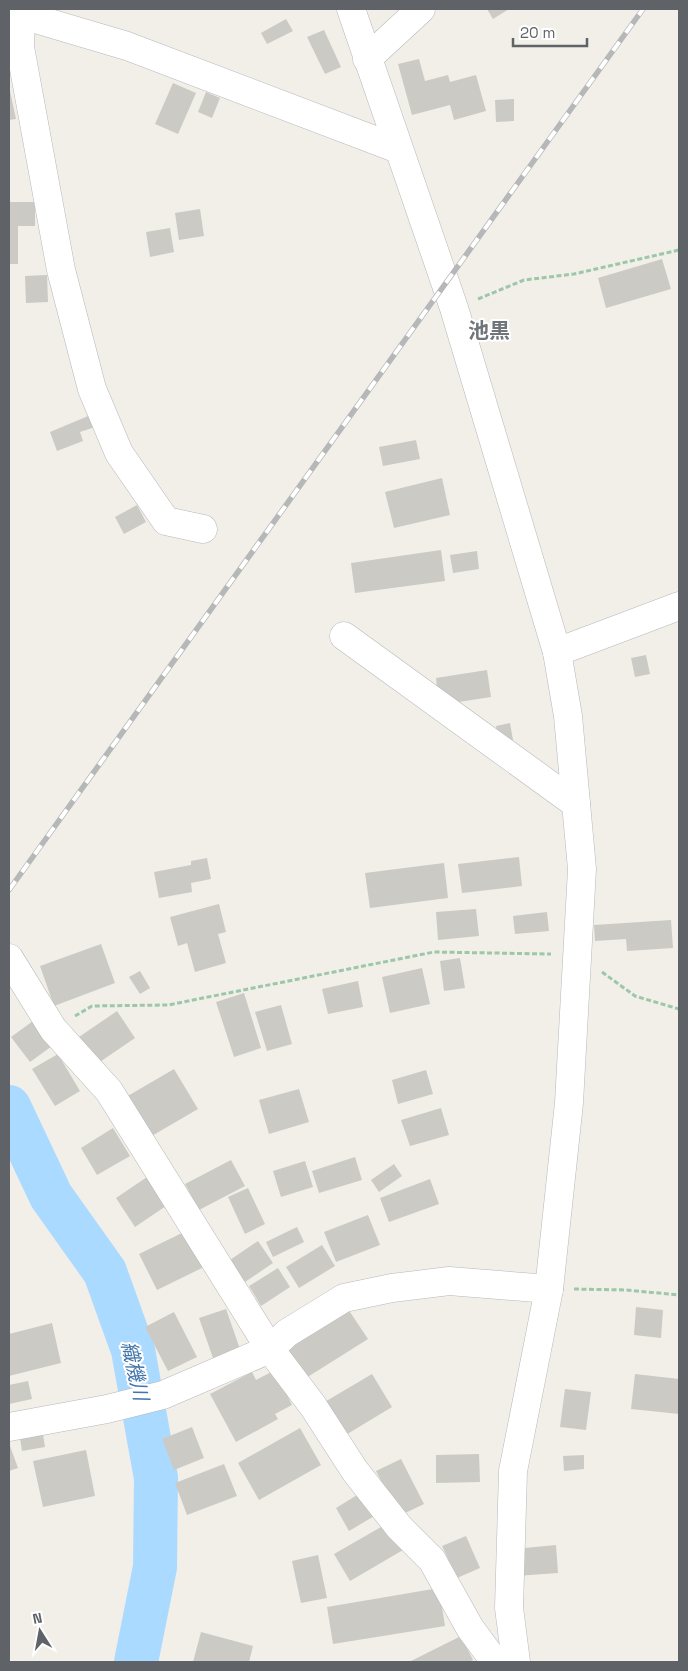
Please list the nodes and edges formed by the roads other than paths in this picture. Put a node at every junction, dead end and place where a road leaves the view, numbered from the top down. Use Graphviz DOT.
graph roads {
  1 [pos="351,9"];
  2 [pos="421,9"];
  3 [pos="15,12"];
  4 [pos="367,59"];
  5 [pos="398,149"];
  6 [pos="204,529"];
  7 [pos="679,606"];
  8 [pos="344,636"];
  9 [pos="557,652"];
  10 [pos="576,804"];
  11 [pos="9,958"];
  12 [pos="549,1289"];
  13 [pos="270,1349"];
  14 [pos="9,1427"];
  15 [pos="495,1662"];
  16 [pos="516,1662"];
  1 -- 4 [label="street"];
  2 -- 4 [label="street"];
  3 -- 5 [label="street"];
  3 -- 6 [label="street"];
  4 -- 5 [label="street"];
  5 -- 9 [label="street"];
  7 -- 9 [label="street"];
  8 -- 10 [label="street"];
  9 -- 10 [label="street"];
  10 -- 12 [label="street"];
  11 -- 13 [label="street"];
  12 -- 13 [label="street"];
  12 -- 16 [label="street"];
  13 -- 14 [label="street"];
  13 -- 15 [label="street"];
}
